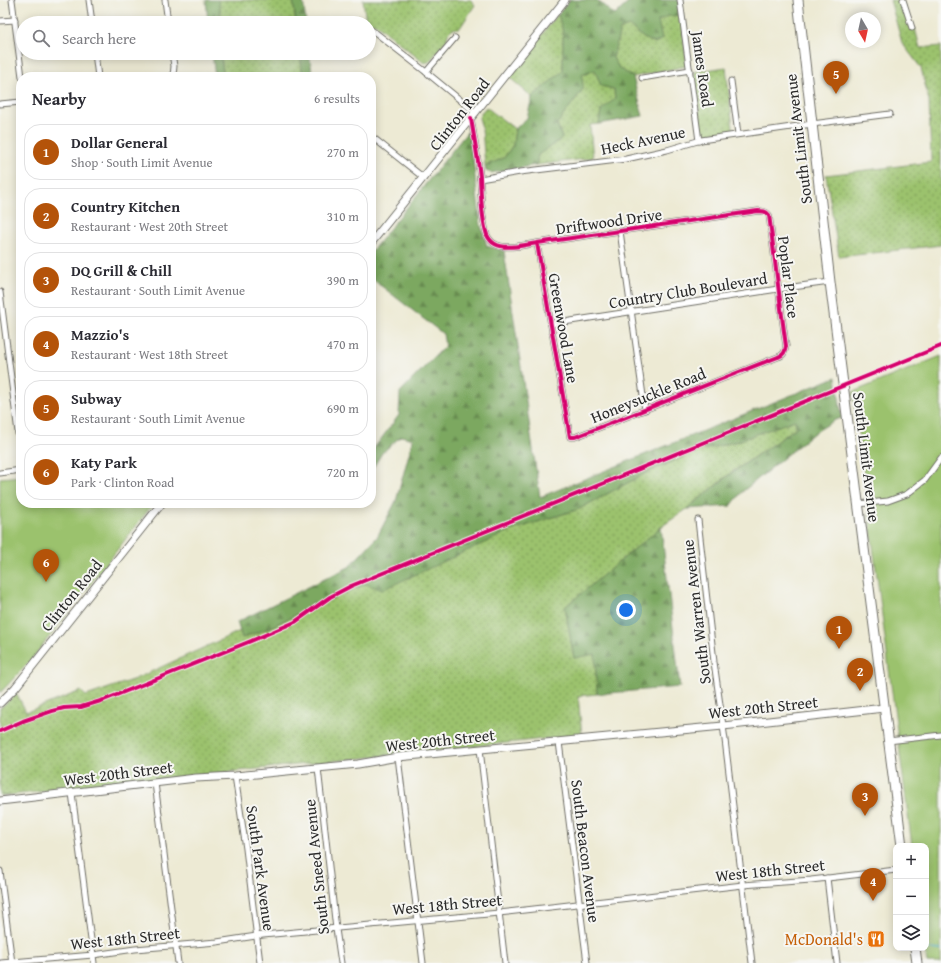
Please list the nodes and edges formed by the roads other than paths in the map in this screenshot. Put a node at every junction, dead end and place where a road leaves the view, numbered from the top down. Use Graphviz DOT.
graph roads {
  1 [pos="12,0"];
  2 [pos="89,0"];
  3 [pos="166,0"];
  4 [pos="565,0"];
  5 [pos="680,0"];
  6 [pos="798,0"];
  7 [pos="904,0"];
  8 [pos="91,16"];
  9 [pos="167,16"];
  10 [pos="14,20"];
  11 [pos="0,21"];
  12 [pos="912,28"];
  13 [pos="376,33"];
  14 [pos="16,34"];
  15 [pos="455,38"];
  16 [pos="20,60"];
  17 [pos="97,60"];
  18 [pos="173,60"];
  19 [pos="690,70"];
  20 [pos="21,72"];
  21 [pos="98,72"];
  22 [pos="173,72"];
  23 [pos="426,72"];
  24 [pos="642,78"];
  25 [pos="731,81"];
  26 [pos="16,102"];
  27 [pos="0,104"];
  28 [pos="890,114"];
  29 [pos="473,116"];
  30 [pos="812,124"];
  31 [pos="738,134"];
  32 [pos="376,140"];
  33 [pos="700,141"];
  34 [pos="424,178"];
  35 [pos="480,178"];
  36 [pos="726,216"];
  37 [pos="620,231"];
  38 [pos="376,237"];
  39 [pos="537,243"];
  40 [pos="830,282"];
  41 [pos="778,289"];
  42 [pos="0,292"];
  43 [pos="632,312"];
  44 [pos="551,324"];
  45 [pos="754,366"];
  46 [pos="645,410"];
  47 [pos="566,416"];
  48 [pos="16,417"];
  49 [pos="941,458"];
  50 [pos="16,471"];
  51 [pos="0,473"];
  52 [pos="858,504"];
  53 [pos="158,508"];
  54 [pos="698,520"];
  55 [pos="0,703"];
  56 [pos="884,708"];
  57 [pos="723,726"];
  58 [pos="941,735"];
  59 [pos="888,741"];
  60 [pos="559,742"];
  61 [pos="480,749"];
  62 [pos="398,757"];
  63 [pos="318,768"];
  64 [pos="235,776"];
  65 [pos="155,783"];
  66 [pos="72,793"];
  67 [pos="0,801"];
  68 [pos="902,843"];
  69 [pos="893,870"];
  70 [pos="0,871"];
  71 [pos="827,878"];
  72 [pos="743,885"];
  73 [pos="579,904"];
  74 [pos="499,913"];
  75 [pos="418,921"];
  76 [pos="336,928"];
  77 [pos="257,936"];
  78 [pos="176,946"];
  79 [pos="915,951"];
  80 [pos="93,955"];
  81 [pos="12,962"];
  82 [pos="1,963"];
  83 [pos="94,963"];
  84 [pos="178,963"];
  85 [pos="260,963"];
  86 [pos="341,963"];
  87 [pos="423,963"];
  88 [pos="505,963"];
  89 [pos="587,963"];
  90 [pos="752,963"];
  91 [pos="837,963"];
  92 [pos="917,963"];
  1 -- 10 [label="street"];
  2 -- 8 [label="street"];
  3 -- 9 [label="street"];
  4 -- 29 [label="street, Clinton Road"];
  5 -- 19 [label="street, James Road"];
  6 -- 30 [label="highway, South Limit Avenue"];
  7 -- 12 [label="street"];
  10 -- 11 [label="street"];
  10 -- 14 [label="street"];
  13 -- 23 [label="street"];
  15 -- 23 [label="street"];
  16 -- 20 [label="street"];
  17 -- 21 [label="street"];
  18 -- 22 [label="street"];
  19 -- 24 [label="street"];
  19 -- 33 [label="street, James Road"];
  23 -- 29 [label="street"];
  25 -- 31 [label="street"];
  26 -- 27 [label="street"];
  28 -- 30 [label="street, Heck Avenue"];
  29 -- 34 [label="street, Clinton Road"];
  29 -- 35 [label="street"];
  30 -- 31 [label="street, Heck Avenue"];
  30 -- 40 [label="highway, South Limit Avenue"];
  31 -- 33 [label="street, Heck Avenue"];
  32 -- 34 [label="street"];
  33 -- 35 [label="street, Heck Avenue"];
  34 -- 38 [label="street, Clinton Road"];
  35 -- 39 [label="street, Driftwood Drive"];
  36 -- 37 [label="street, Driftwood Drive"];
  36 -- 41 [label="street, Poplar Place"];
  37 -- 39 [label="street, Driftwood Drive"];
  37 -- 43 [label="street"];
  39 -- 44 [label="street, Greenwood Lane"];
  40 -- 41 [label="street, Country Club Boulevard"];
  40 -- 52 [label="highway, South Limit Avenue"];
  41 -- 43 [label="street, Country Club Boulevard"];
  41 -- 45 [label="street, Poplar Place"];
  42 -- 48 [label="street"];
  43 -- 44 [label="street, Country Club Boulevard"];
  43 -- 46 [label="street"];
  44 -- 47 [label="street, Greenwood Lane"];
  45 -- 46 [label="street, Honeysuckle Road"];
  46 -- 47 [label="street, Honeysuckle Road"];
  49 -- 52 [label="street"];
  50 -- 51 [label="street"];
  52 -- 56 [label="highway, South Limit Avenue"];
  53 -- 55 [label="street, Clinton Road"];
  54 -- 57 [label="street, South Warren Avenue"];
  56 -- 57 [label="street, West 20th Street"];
  56 -- 59 [label="highway, South Limit Avenue"];
  57 -- 60 [label="street, West 20th Street"];
  57 -- 72 [label="street, South Warren Avenue"];
  58 -- 59 [label="street"];
  59 -- 68 [label="highway, South Limit Avenue"];
  60 -- 61 [label="street, West 20th Street"];
  60 -- 73 [label="street, South Beacon Avenue"];
  61 -- 62 [label="street, West 20th Street"];
  61 -- 74 [label="street"];
  62 -- 63 [label="street, West 20th Street"];
  62 -- 75 [label="street"];
  63 -- 64 [label="street, West 20th Street"];
  63 -- 76 [label="street, South Sneed Avenue"];
  64 -- 65 [label="street, West 20th Street"];
  64 -- 77 [label="street, South Park Avenue"];
  65 -- 66 [label="street, West 20th Street"];
  65 -- 78 [label="street"];
  66 -- 67 [label="street, West 20th Street"];
  66 -- 80 [label="street"];
  69 -- 71 [label="street, West 18th Street"];
  70 -- 81 [label="street"];
  71 -- 72 [label="street, West 18th Street"];
  71 -- 91 [label="street"];
  72 -- 73 [label="street, West 18th Street"];
  72 -- 90 [label="street, South Warren Avenue"];
  73 -- 74 [label="street, West 18th Street"];
  73 -- 89 [label="street, South Beacon Avenue"];
  74 -- 75 [label="street, West 18th Street"];
  74 -- 88 [label="street"];
  75 -- 76 [label="street, West 18th Street"];
  75 -- 87 [label="street"];
  76 -- 77 [label="street, West 18th Street"];
  76 -- 86 [label="street, South Sneed Avenue"];
  77 -- 78 [label="street, West 18th Street"];
  77 -- 85 [label="street, South Park Avenue"];
  78 -- 80 [label="street, West 18th Street"];
  78 -- 84 [label="street"];
  79 -- 92 [label="highway"];
  80 -- 81 [label="street, West 18th Street"];
  80 -- 83 [label="street"];
  81 -- 82 [label="street, West 18th Street"];
}
